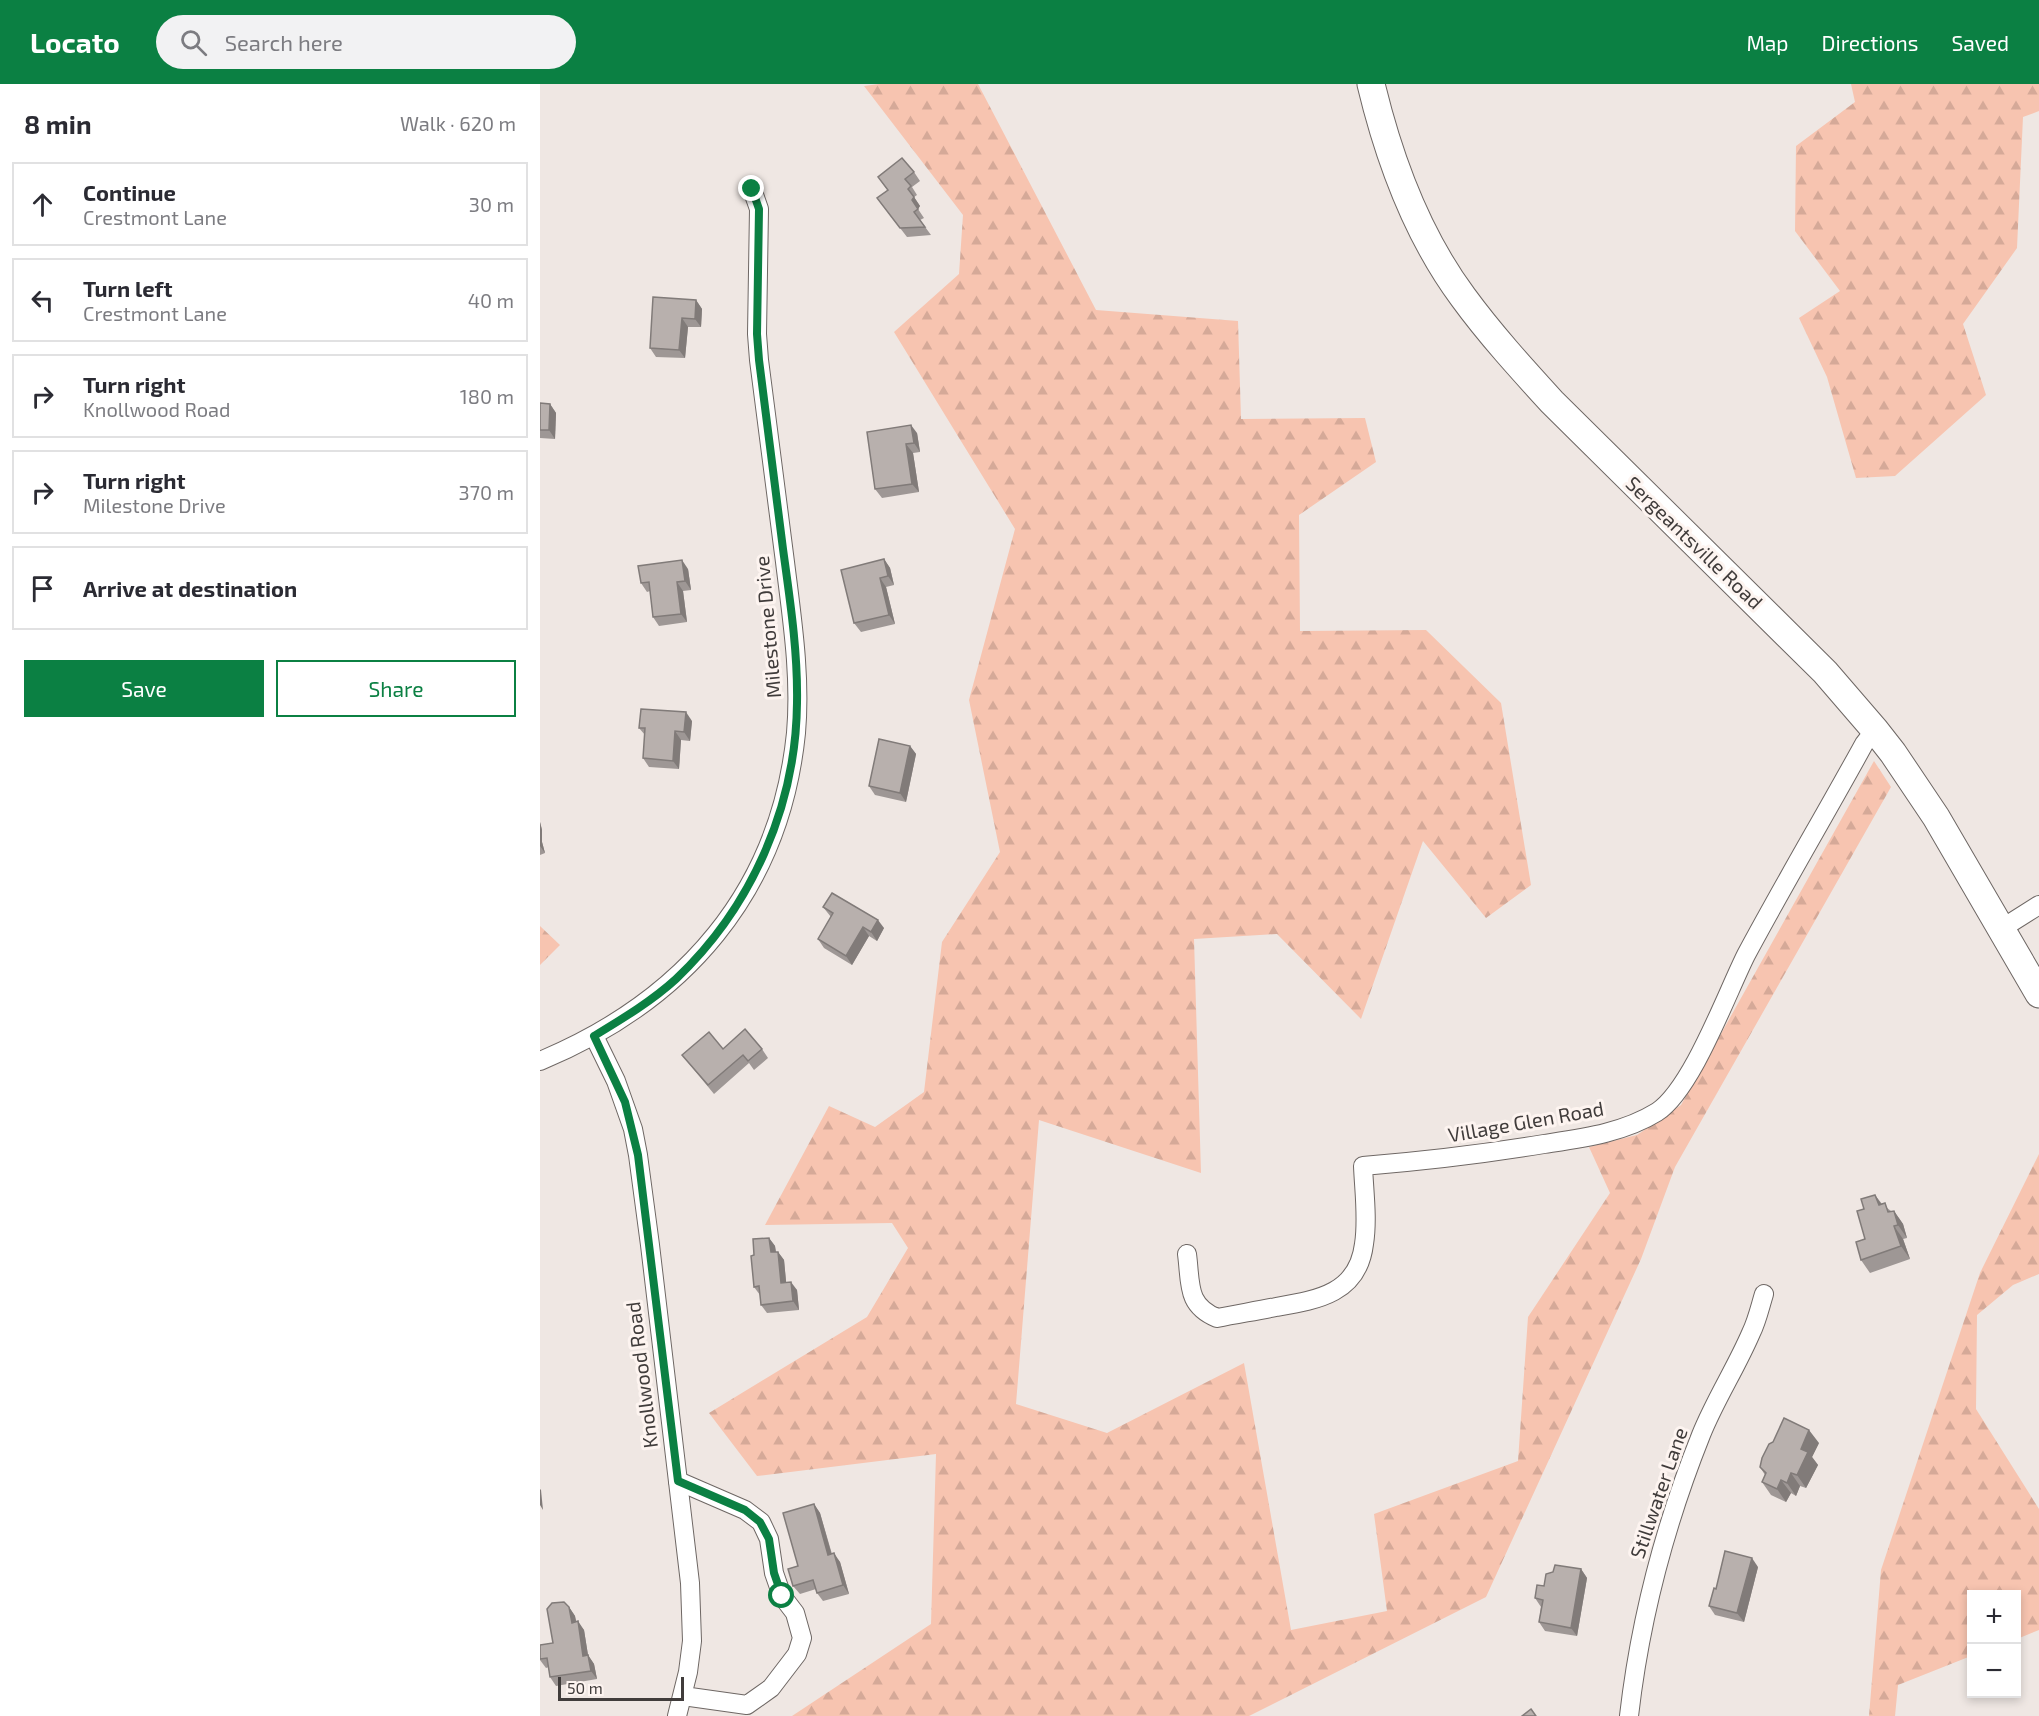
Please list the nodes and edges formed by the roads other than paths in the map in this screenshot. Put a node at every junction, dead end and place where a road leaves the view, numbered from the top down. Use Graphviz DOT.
graph roads {
  1 [pos="1371,84"];
  2 [pos="752,189"];
  3 [pos="1875,730"];
  4 [pos="2039,905"];
  5 [pos="2001,929"];
  6 [pos="2039,994"];
  7 [pos="594,1036"];
  8 [pos="540,1061"];
  9 [pos="1187,1254"];
  10 [pos="1764,1294"];
  11 [pos="678,1481"];
  12 [pos="683,1696"];
  13 [pos="677,1716"];
  14 [pos="1629,1716"];
  1 -- 3 [label="main road, Sergeantsville Road"];
  2 -- 7 [label="street, Milestone Drive"];
  3 -- 5 [label="main road, Sergeantsville Road"];
  3 -- 9 [label="street, Village Glen Road"];
  4 -- 5 [label="street"];
  5 -- 6 [label="main road, Sergeantsville Road"];
  7 -- 8 [label="street, Milestone Drive"];
  7 -- 11 [label="street, Knollwood Road"];
  10 -- 14 [label="street, Stillwater Lane"];
  11 -- 12 [label="street, Knollwood Road"];
  11 -- 12 [label="street"];
  12 -- 13 [label="street, Knollwood Road"];
}
